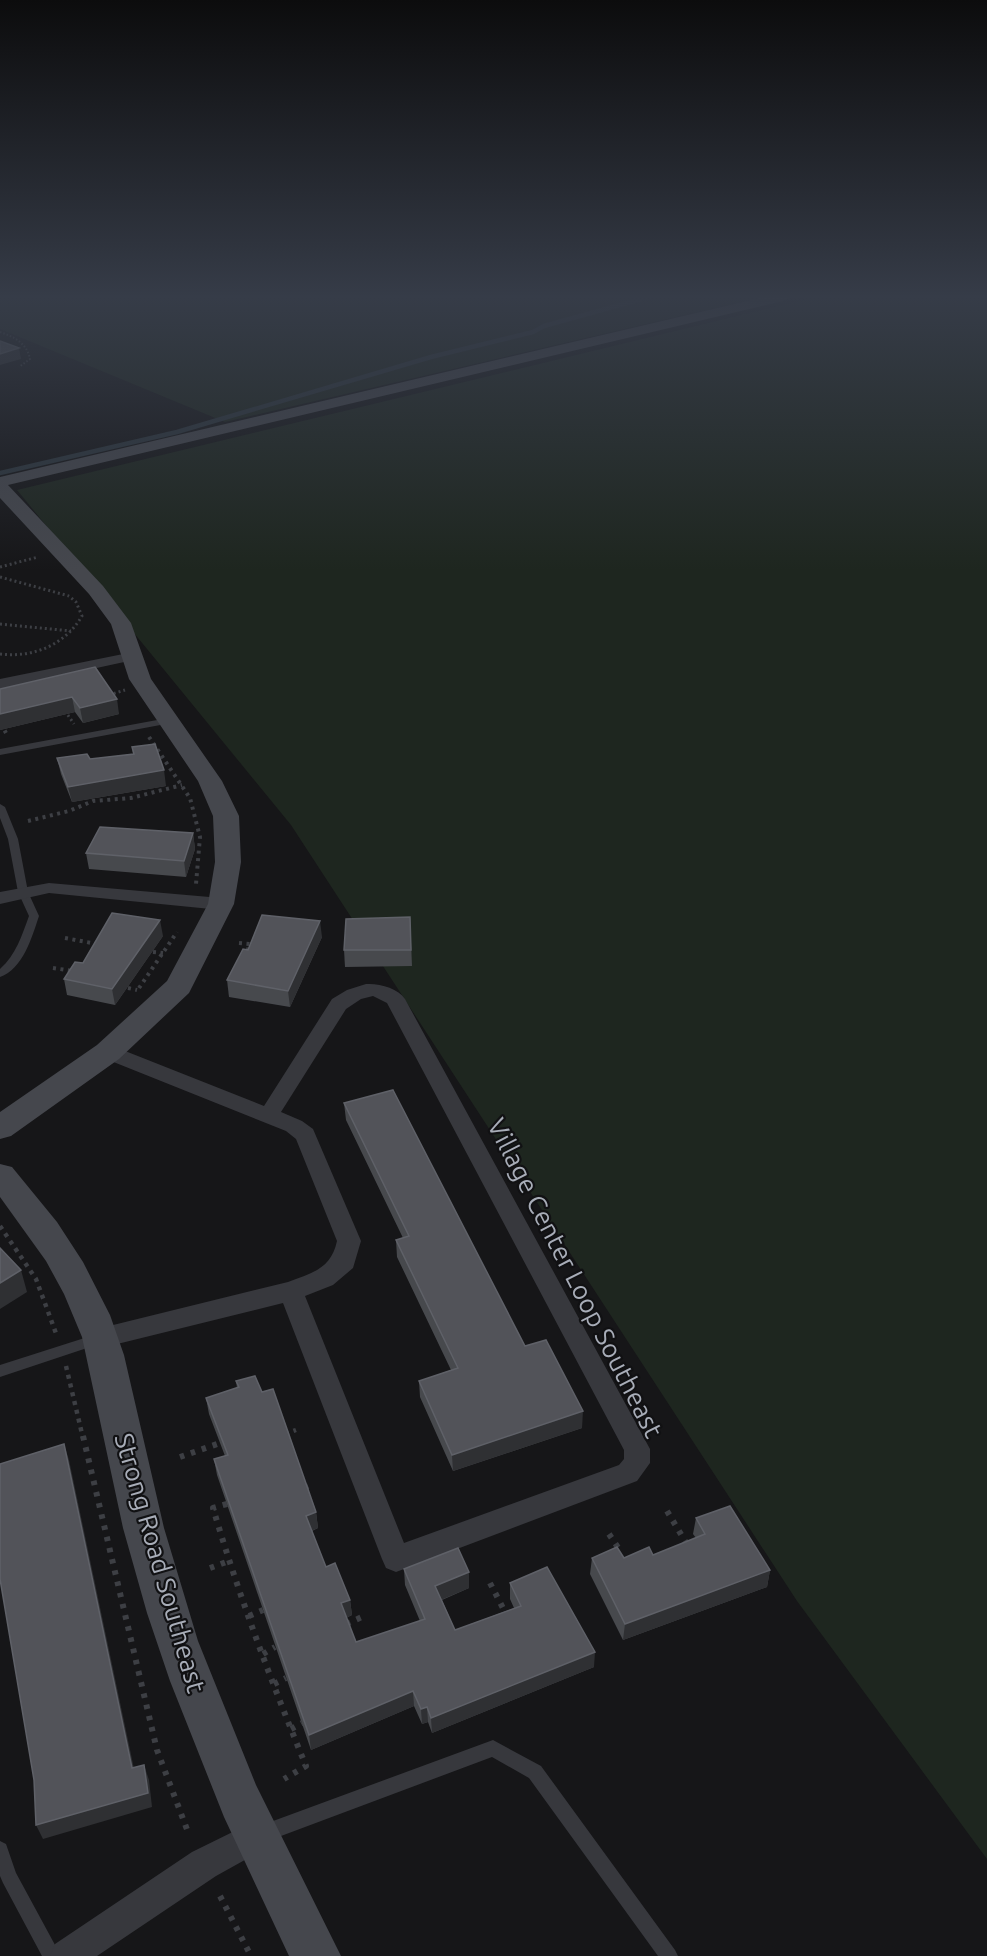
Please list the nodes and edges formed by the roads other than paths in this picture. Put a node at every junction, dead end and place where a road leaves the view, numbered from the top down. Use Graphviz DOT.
graph roads {
  1 [pos="397,388"];
  2 [pos="0,482"];
  3 [pos="0,487"];
  4 [pos="133,656"];
  5 [pos="0,684"];
  6 [pos="168,721"];
  7 [pos="0,752"];
  8 [pos="0,807"];
  9 [pos="23,892"];
  10 [pos="0,898"];
  11 [pos="221,904"];
  12 [pos="0,974"];
  13 [pos="108,1052"];
  14 [pos="268,1116"];
  15 [pos="0,1128"];
  16 [pos="0,1176"];
  17 [pos="291,1291"];
  18 [pos="101,1338"];
  19 [pos="0,1371"];
  20 [pos="257,1836"];
  21 [pos="0,1850"];
  22 [pos="52,1956"];
  23 [pos="67,1956"];
  24 [pos="316,1956"];
  25 [pos="669,1956"];
  1 -- 2 [label="street"];
  3 -- 4 [label="street"];
  4 -- 5 [label="street"];
  4 -- 6 [label="street"];
  6 -- 7 [label="lane"];
  6 -- 11 [label="street"];
  8 -- 9 [label="lane"];
  9 -- 10 [label="street"];
  9 -- 11 [label="street"];
  9 -- 12 [label="lane"];
  11 -- 13 [label="street"];
  13 -- 14 [label="street"];
  13 -- 15 [label="street"];
  14 -- 17 [label="street"];
  14 -- 17 [label="street, Village Center Loop Southeast"];
  16 -- 18 [label="street, Strong Road Southeast"];
  17 -- 18 [label="street"];
  18 -- 19 [label="lane"];
  18 -- 20 [label="street, Strong Road Southeast"];
  20 -- 23 [label="street"];
  20 -- 24 [label="street, Strong Road Southeast"];
  20 -- 25 [label="lane"];
  21 -- 22 [label="lane"];
}
